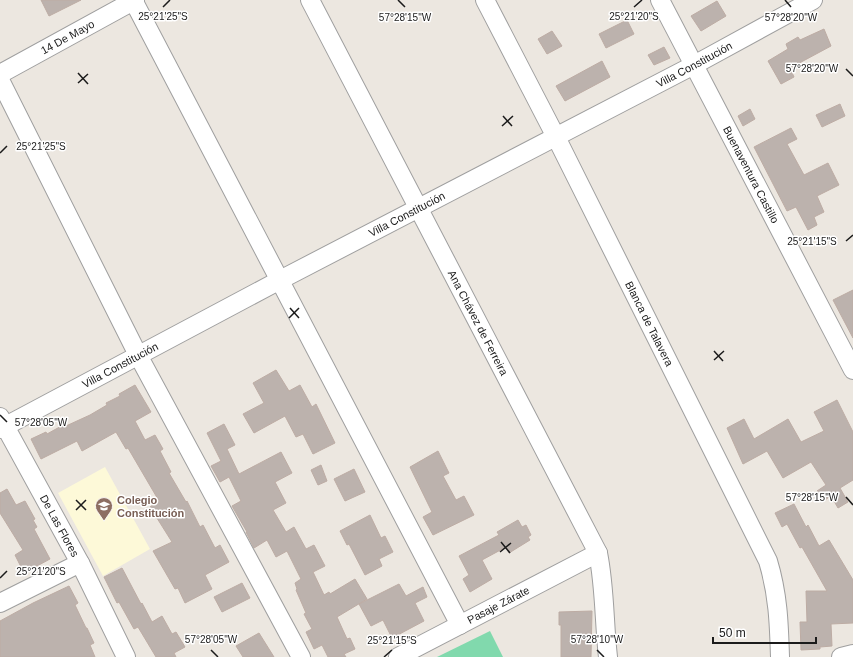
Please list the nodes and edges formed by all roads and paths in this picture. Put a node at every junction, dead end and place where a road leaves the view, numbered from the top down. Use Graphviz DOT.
graph roads {
  1 [pos="134,0"];
  2 [pos="310,0"];
  3 [pos="485,0"];
  4 [pos="660,0"];
  5 [pos="813,0"];
  6 [pos="694,65"];
  7 [pos="0,74"];
  8 [pos="0,80"];
  9 [pos="556,137"];
  10 [pos="418,208"];
  11 [pos="280,280"];
  12 [pos="138,355"];
  13 [pos="853,370"];
  14 [pos="2,424"];
  15 [pos="598,553"];
  16 [pos="80,563"];
  17 [pos="0,603"];
  18 [pos="460,625"];
  19 [pos="853,654"];
  20 [pos="126,657"];
  21 [pos="301,657"];
  22 [pos="398,657"];
  23 [pos="608,657"];
  24 [pos="780,657"];
  25 [pos="841,657"];
  1 -- 7 [label="street, 14 De Mayo"];
  1 -- 11 [label="street"];
  2 -- 10 [label="street, Ana Chávez de Ferreira"];
  3 -- 9 [label="street, Blanca de Talavera"];
  4 -- 6 [label="street, Buenaventura Castillo"];
  5 -- 6 [label="street, Villa Constitución"];
  6 -- 9 [label="street, Villa Constitución"];
  6 -- 13 [label="street, Buenaventura Castillo"];
  8 -- 12 [label="street"];
  9 -- 10 [label="street, Villa Constitución"];
  9 -- 24 [label="street, Blanca de Talavera"];
  10 -- 11 [label="street, Villa Constitución"];
  10 -- 15 [label="street, Ana Chávez de Ferreira"];
  11 -- 12 [label="street, Villa Constitución"];
  11 -- 18 [label="street"];
  12 -- 14 [label="street, Villa Constitución"];
  12 -- 21 [label="street"];
  14 -- 16 [label="street, De Las Flores"];
  15 -- 18 [label="street, Pasaje Zárate"];
  15 -- 23 [label="street, Ana Chávez de Ferreira"];
  16 -- 17 [label="street"];
  16 -- 20 [label="street, De Las Flores"];
  18 -- 22 [label="street, Pasaje Zárate"];
  19 -- 25 [label="street"];
}
